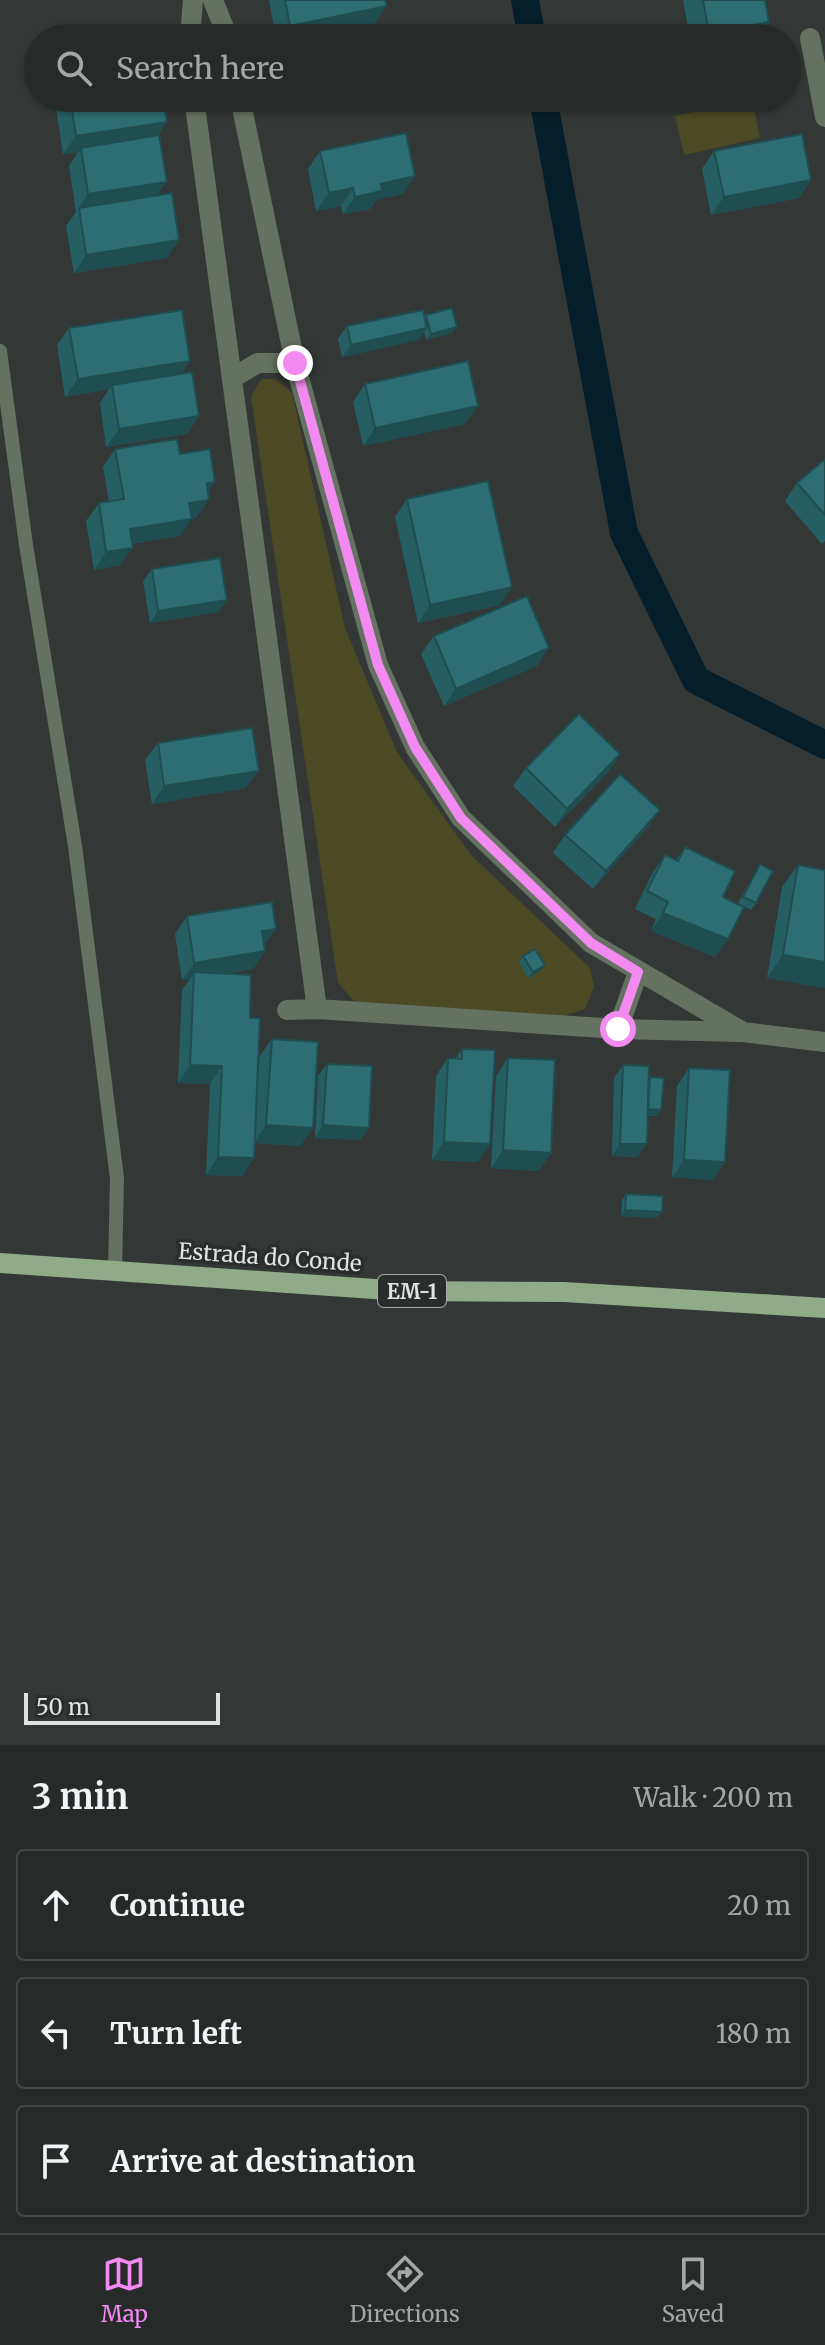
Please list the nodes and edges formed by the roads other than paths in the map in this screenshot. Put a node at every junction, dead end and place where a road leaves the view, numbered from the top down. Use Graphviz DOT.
graph roads {
  1 [pos="193,0"];
  2 [pos="213,0"];
  3 [pos="191,24"];
  4 [pos="222,24"];
  5 [pos="810,38"];
  6 [pos="196,112"];
  7 [pos="243,112"];
  8 [pos="825,117"];
  9 [pos="0,351"];
  10 [pos="295,363"];
  11 [pos="232,378"];
  12 [pos="638,972"];
  13 [pos="317,1009"];
  14 [pos="287,1010"];
  15 [pos="618,1029"];
  16 [pos="743,1032"];
  17 [pos="825,1042"];
  18 [pos="0,1263"];
  19 [pos="115,1271"];
  20 [pos="825,1308"];
  1 -- 3 [label="street"];
  2 -- 4 [label="street"];
  5 -- 8 [label="street"];
  6 -- 11 [label="street"];
  7 -- 10 [label="street"];
  9 -- 19 [label="lane"];
  10 -- 11 [label="street"];
  10 -- 12 [label="street"];
  11 -- 13 [label="street"];
  12 -- 15 [label="street"];
  12 -- 16 [label="street"];
  13 -- 14 [label="street"];
  13 -- 15 [label="street"];
  15 -- 16 [label="street"];
  16 -- 17 [label="street"];
  18 -- 19 [label="main road, Estrada do Conde / EM-1"];
  19 -- 20 [label="main road, Estrada do Conde / EM-1"];
}
